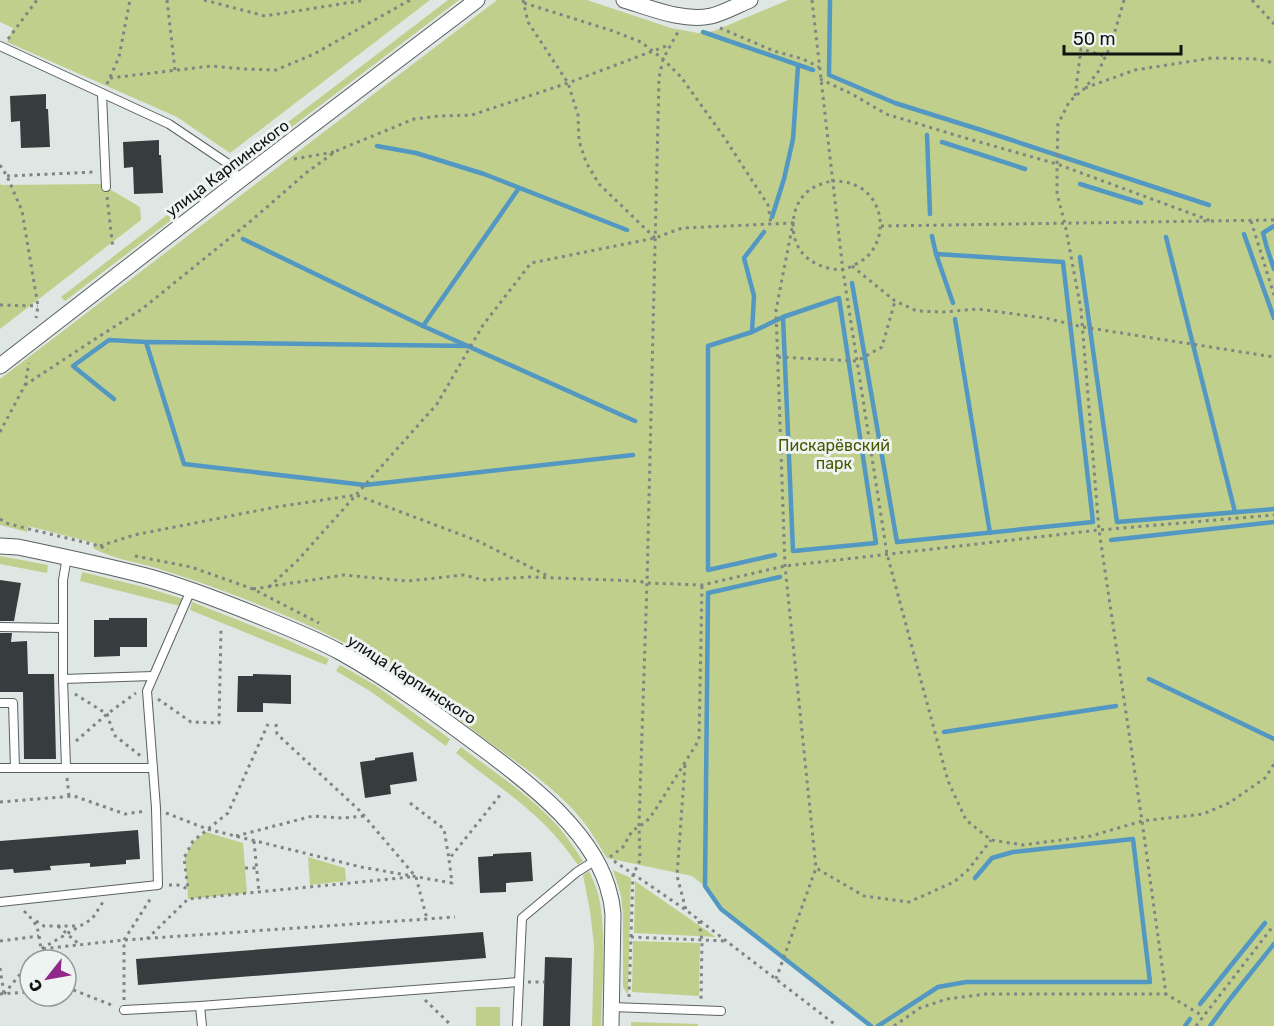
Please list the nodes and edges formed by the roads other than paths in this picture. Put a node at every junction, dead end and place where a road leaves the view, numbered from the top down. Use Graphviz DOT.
graph roads {
  1 [pos="477,0"];
  2 [pos="627,0"];
  3 [pos="750,0"];
  4 [pos="1,47"];
  5 [pos="102,93"];
  6 [pos="240,180"];
  7 [pos="106,187"];
  8 [pos="0,366"];
  9 [pos="0,536"];
  10 [pos="0,546"];
  11 [pos="18,547"];
  12 [pos="67,557"];
  13 [pos="191,590"];
  14 [pos="0,627"];
  15 [pos="63,628"];
  16 [pos="63,683"];
  17 [pos="150,684"];
  18 [pos="0,703"];
  19 [pos="66,767"];
  20 [pos="153,767"];
  21 [pos="0,768"];
  22 [pos="15,768"];
  23 [pos="603,859"];
  24 [pos="0,902"];
  25 [pos="519,982"];
  26 [pos="200,1006"];
  27 [pos="612,1007"];
  28 [pos="124,1010"];
  29 [pos="721,1011"];
  30 [pos="202,1026"];
  31 [pos="517,1026"];
  32 [pos="611,1026"];
  1 -- 6 [label="street, улица Карпинского"];
  2 -- 3 [label="street"];
  4 -- 5 [label="lane"];
  5 -- 6 [label="lane"];
  5 -- 7 [label="lane"];
  6 -- 8 [label="street, улица Карпинского"];
  9 -- 11 [label="street, улица Карпинского"];
  10 -- 11 [label="street, улица Карпинского"];
  11 -- 12 [label="street, улица Карпинского"];
  12 -- 13 [label="street, улица Карпинского"];
  12 -- 15 [label="lane"];
  13 -- 17 [label="lane"];
  13 -- 23 [label="street, улица Карпинского"];
  14 -- 15 [label="lane"];
  15 -- 16 [label="lane"];
  16 -- 17 [label="lane"];
  16 -- 19 [label="lane"];
  17 -- 20 [label="lane"];
  18 -- 22 [label="lane"];
  19 -- 20 [label="lane"];
  19 -- 22 [label="lane"];
  20 -- 24 [label="lane"];
  21 -- 22 [label="lane"];
  23 -- 25 [label="lane"];
  23 -- 27 [label="street, улица Карпинского"];
  25 -- 26 [label="lane"];
  25 -- 31 [label="lane"];
  26 -- 28 [label="lane"];
  26 -- 30 [label="lane"];
  27 -- 29 [label="lane"];
  27 -- 32 [label="street, улица Карпинского"];
}
